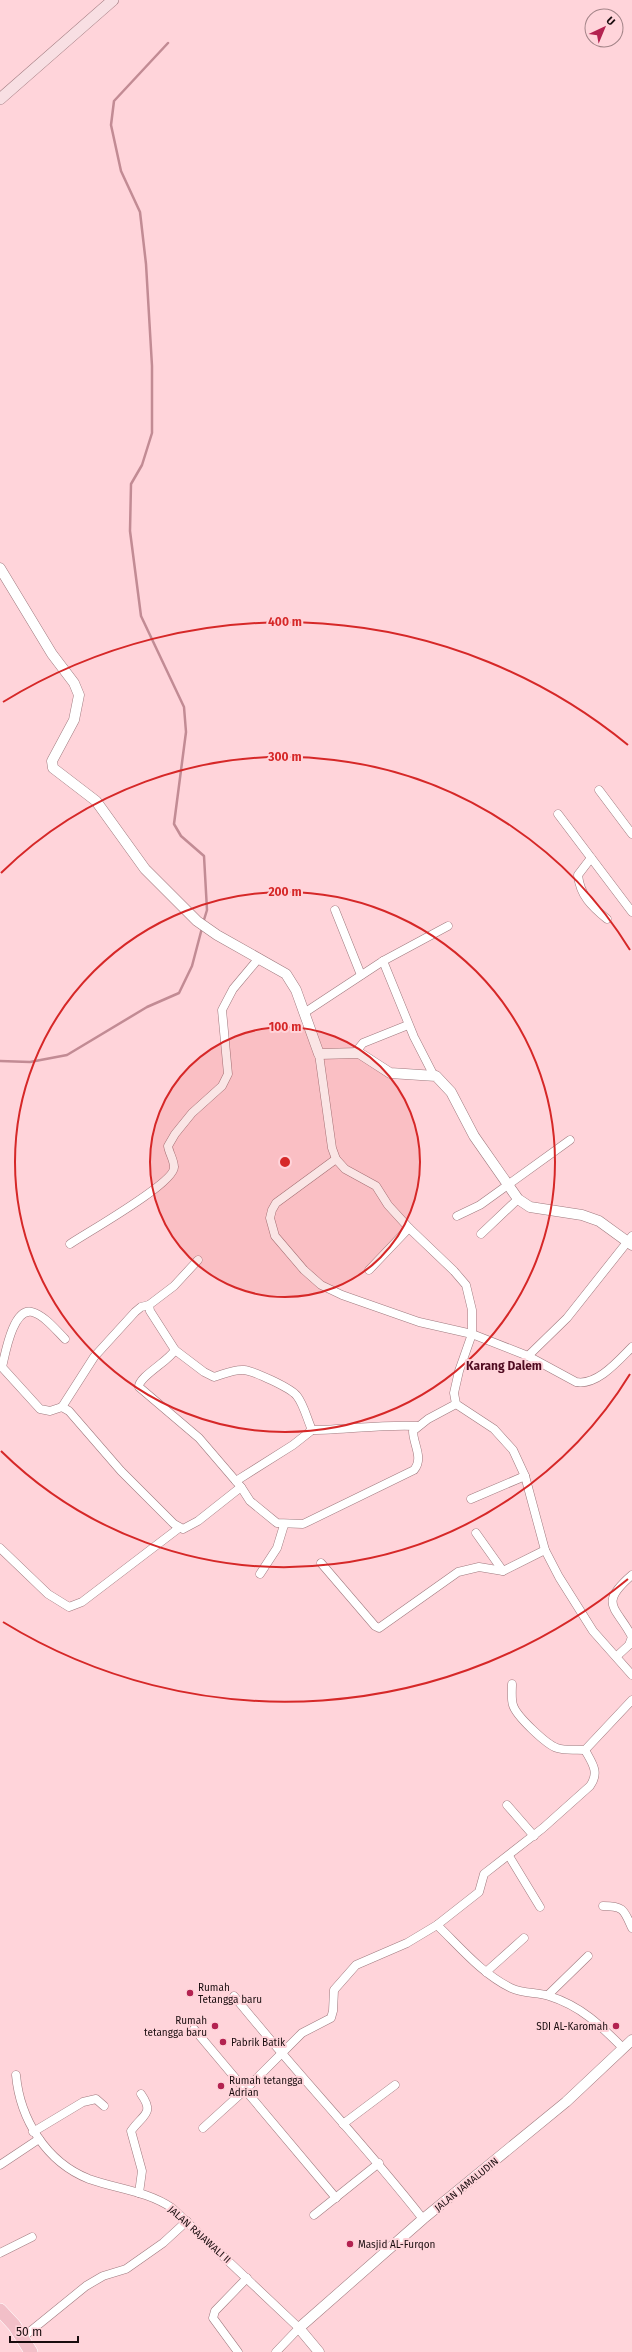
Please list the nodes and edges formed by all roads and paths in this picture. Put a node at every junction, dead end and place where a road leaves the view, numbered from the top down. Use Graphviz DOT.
graph roads {
  1 [pos="113,0"];
  2 [pos="0,99"];
  3 [pos="0,568"];
  4 [pos="599,790"];
  5 [pos="558,814"];
  6 [pos="632,834"];
  7 [pos="591,858"];
  8 [pos="335,910"];
  9 [pos="632,912"];
  10 [pos="606,919"];
  11 [pos="448,926"];
  12 [pos="259,958"];
  13 [pos="383,962"];
  14 [pos="361,975"];
  15 [pos="304,1013"];
  16 [pos="408,1025"];
  17 [pos="355,1053"];
  18 [pos="319,1054"];
  19 [pos="433,1074"];
  20 [pos="570,1140"];
  21 [pos="336,1159"];
  22 [pos="508,1186"];
  23 [pos="518,1199"];
  24 [pos="457,1216"];
  25 [pos="409,1228"];
  26 [pos="481,1234"];
  27 [pos="630,1241"];
  28 [pos="70,1244"];
  29 [pos="198,1260"];
  30 [pos="368,1270"];
  31 [pos="149,1305"];
  32 [pos="472,1334"];
  33 [pos="65,1339"];
  34 [pos="632,1347"];
  35 [pos="175,1350"];
  36 [pos="528,1356"];
  37 [pos="1,1366"];
  38 [pos="456,1404"];
  39 [pos="62,1407"];
  40 [pos="417,1426"];
  41 [pos="312,1430"];
  42 [pos="525,1476"];
  43 [pos="238,1484"];
  44 [pos="471,1499"];
  45 [pos="284,1525"];
  46 [pos="179,1528"];
  47 [pos="476,1533"];
  48 [pos="0,1548"];
  49 [pos="545,1550"];
  50 [pos="321,1563"];
  51 [pos="503,1572"];
  52 [pos="260,1574"];
  53 [pos="632,1575"];
  54 [pos="617,1656"];
  55 [pos="632,1675"];
  56 [pos="512,1684"];
  57 [pos="632,1700"];
  58 [pos="585,1750"];
  59 [pos="507,1805"];
  60 [pos="534,1836"];
  61 [pos="509,1856"];
  62 [pos="603,1906"];
  63 [pos="540,1907"];
  64 [pos="437,1925"];
  65 [pos="632,1928"];
  66 [pos="524,1938"];
  67 [pos="588,1956"];
  68 [pos="486,1972"];
  69 [pos="548,1995"];
  70 [pos="234,1996"];
  71 [pos="194,2029"];
  72 [pos="632,2040"];
  73 [pos="623,2048"];
  74 [pos="281,2053"];
  75 [pos="16,2075"];
  76 [pos="395,2085"];
  77 [pos="246,2089"];
  78 [pos="141,2094"];
  79 [pos="104,2106"];
  80 [pos="344,2124"];
  81 [pos="203,2128"];
  82 [pos="36,2135"];
  83 [pos="379,2163"];
  84 [pos="0,2165"];
  85 [pos="139,2192"];
  86 [pos="336,2198"];
  87 [pos="314,2215"];
  88 [pos="423,2219"];
  89 [pos="187,2221"];
  90 [pos="32,2237"];
  91 [pos="0,2253"];
  92 [pos="247,2278"];
  93 [pos="0,2310"];
  94 [pos="299,2328"];
  95 [pos="22,2338"];
  96 [pos="31,2352"];
  97 [pos="238,2352"];
  98 [pos="276,2352"];
  99 [pos="320,2352"];
  1 -- 2 [label="main road"];
  3 -- 12 [label="street"];
  4 -- 6 [label="street"];
  5 -- 7 [label="street"];
  7 -- 9 [label="street"];
  7 -- 10 [label="street"];
  8 -- 14 [label="street"];
  11 -- 13 [label="street"];
  12 -- 15 [label="street"];
  12 -- 28 [label="street"];
  13 -- 14 [label="street"];
  13 -- 16 [label="street"];
  14 -- 15 [label="street"];
  15 -- 18 [label="street"];
  16 -- 17 [label="street"];
  16 -- 19 [label="street"];
  17 -- 18 [label="street"];
  17 -- 19 [label="street"];
  18 -- 21 [label="street"];
  19 -- 22 [label="street"];
  20 -- 22 [label="street"];
  21 -- 25 [label="street"];
  21 -- 32 [label="street"];
  22 -- 23 [label="street"];
  22 -- 24 [label="street"];
  23 -- 26 [label="street"];
  23 -- 27 [label="street"];
  25 -- 30 [label="street"];
  25 -- 32 [label="street"];
  27 -- 36 [label="street"];
  29 -- 31 [label="street"];
  31 -- 35 [label="street"];
  31 -- 39 [label="street"];
  32 -- 36 [label="street"];
  32 -- 38 [label="street"];
  33 -- 37 [label="street"];
  34 -- 36 [label="street"];
  35 -- 41 [label="street"];
  35 -- 43 [label="street"];
  37 -- 39 [label="street"];
  38 -- 40 [label="street"];
  38 -- 42 [label="street"];
  39 -- 46 [label="street"];
  40 -- 41 [label="street"];
  40 -- 45 [label="street"];
  41 -- 43 [label="street"];
  42 -- 44 [label="street"];
  42 -- 49 [label="street"];
  43 -- 45 [label="street"];
  43 -- 46 [label="street"];
  45 -- 52 [label="street"];
  46 -- 48 [label="street"];
  47 -- 51 [label="street"];
  49 -- 51 [label="street"];
  49 -- 54 [label="street"];
  50 -- 51 [label="street"];
  53 -- 54 [label="street"];
  54 -- 55 [label="street"];
  56 -- 58 [label="street"];
  57 -- 58 [label="street"];
  58 -- 60 [label="street"];
  59 -- 60 [label="street"];
  60 -- 61 [label="street"];
  61 -- 63 [label="street"];
  61 -- 64 [label="street"];
  62 -- 65 [label="street"];
  64 -- 68 [label="street"];
  64 -- 74 [label="street"];
  66 -- 68 [label="street"];
  67 -- 69 [label="street"];
  68 -- 69 [label="street"];
  69 -- 73 [label="street"];
  70 -- 74 [label="street"];
  71 -- 77 [label="street"];
  72 -- 73 [label="street, JALAN JAMALUDIN"];
  73 -- 88 [label="street, JALAN JAMALUDIN"];
  74 -- 77 [label="street"];
  74 -- 80 [label="street"];
  75 -- 82 [label="street, JALAN RAJAWALI II"];
  76 -- 80 [label="street"];
  77 -- 81 [label="street"];
  77 -- 86 [label="street"];
  78 -- 85 [label="street"];
  79 -- 82 [label="street"];
  80 -- 83 [label="street"];
  82 -- 84 [label="street"];
  82 -- 85 [label="street, JALAN RAJAWALI II"];
  83 -- 86 [label="street"];
  83 -- 88 [label="street"];
  85 -- 89 [label="street, JALAN RAJAWALI II"];
  86 -- 87 [label="street"];
  88 -- 94 [label="street, JALAN JAMALUDIN"];
  89 -- 92 [label="street, JALAN RAJAWALI II"];
  89 -- 95 [label="street"];
  90 -- 91 [label="street"];
  92 -- 94 [label="street, JALAN RAJAWALI II"];
  92 -- 97 [label="street"];
  93 -- 95 [label="main road"];
  94 -- 98 [label="street"];
  94 -- 99 [label="street, JALAN RAJAWALI II"];
  95 -- 96 [label="main road"];
}
